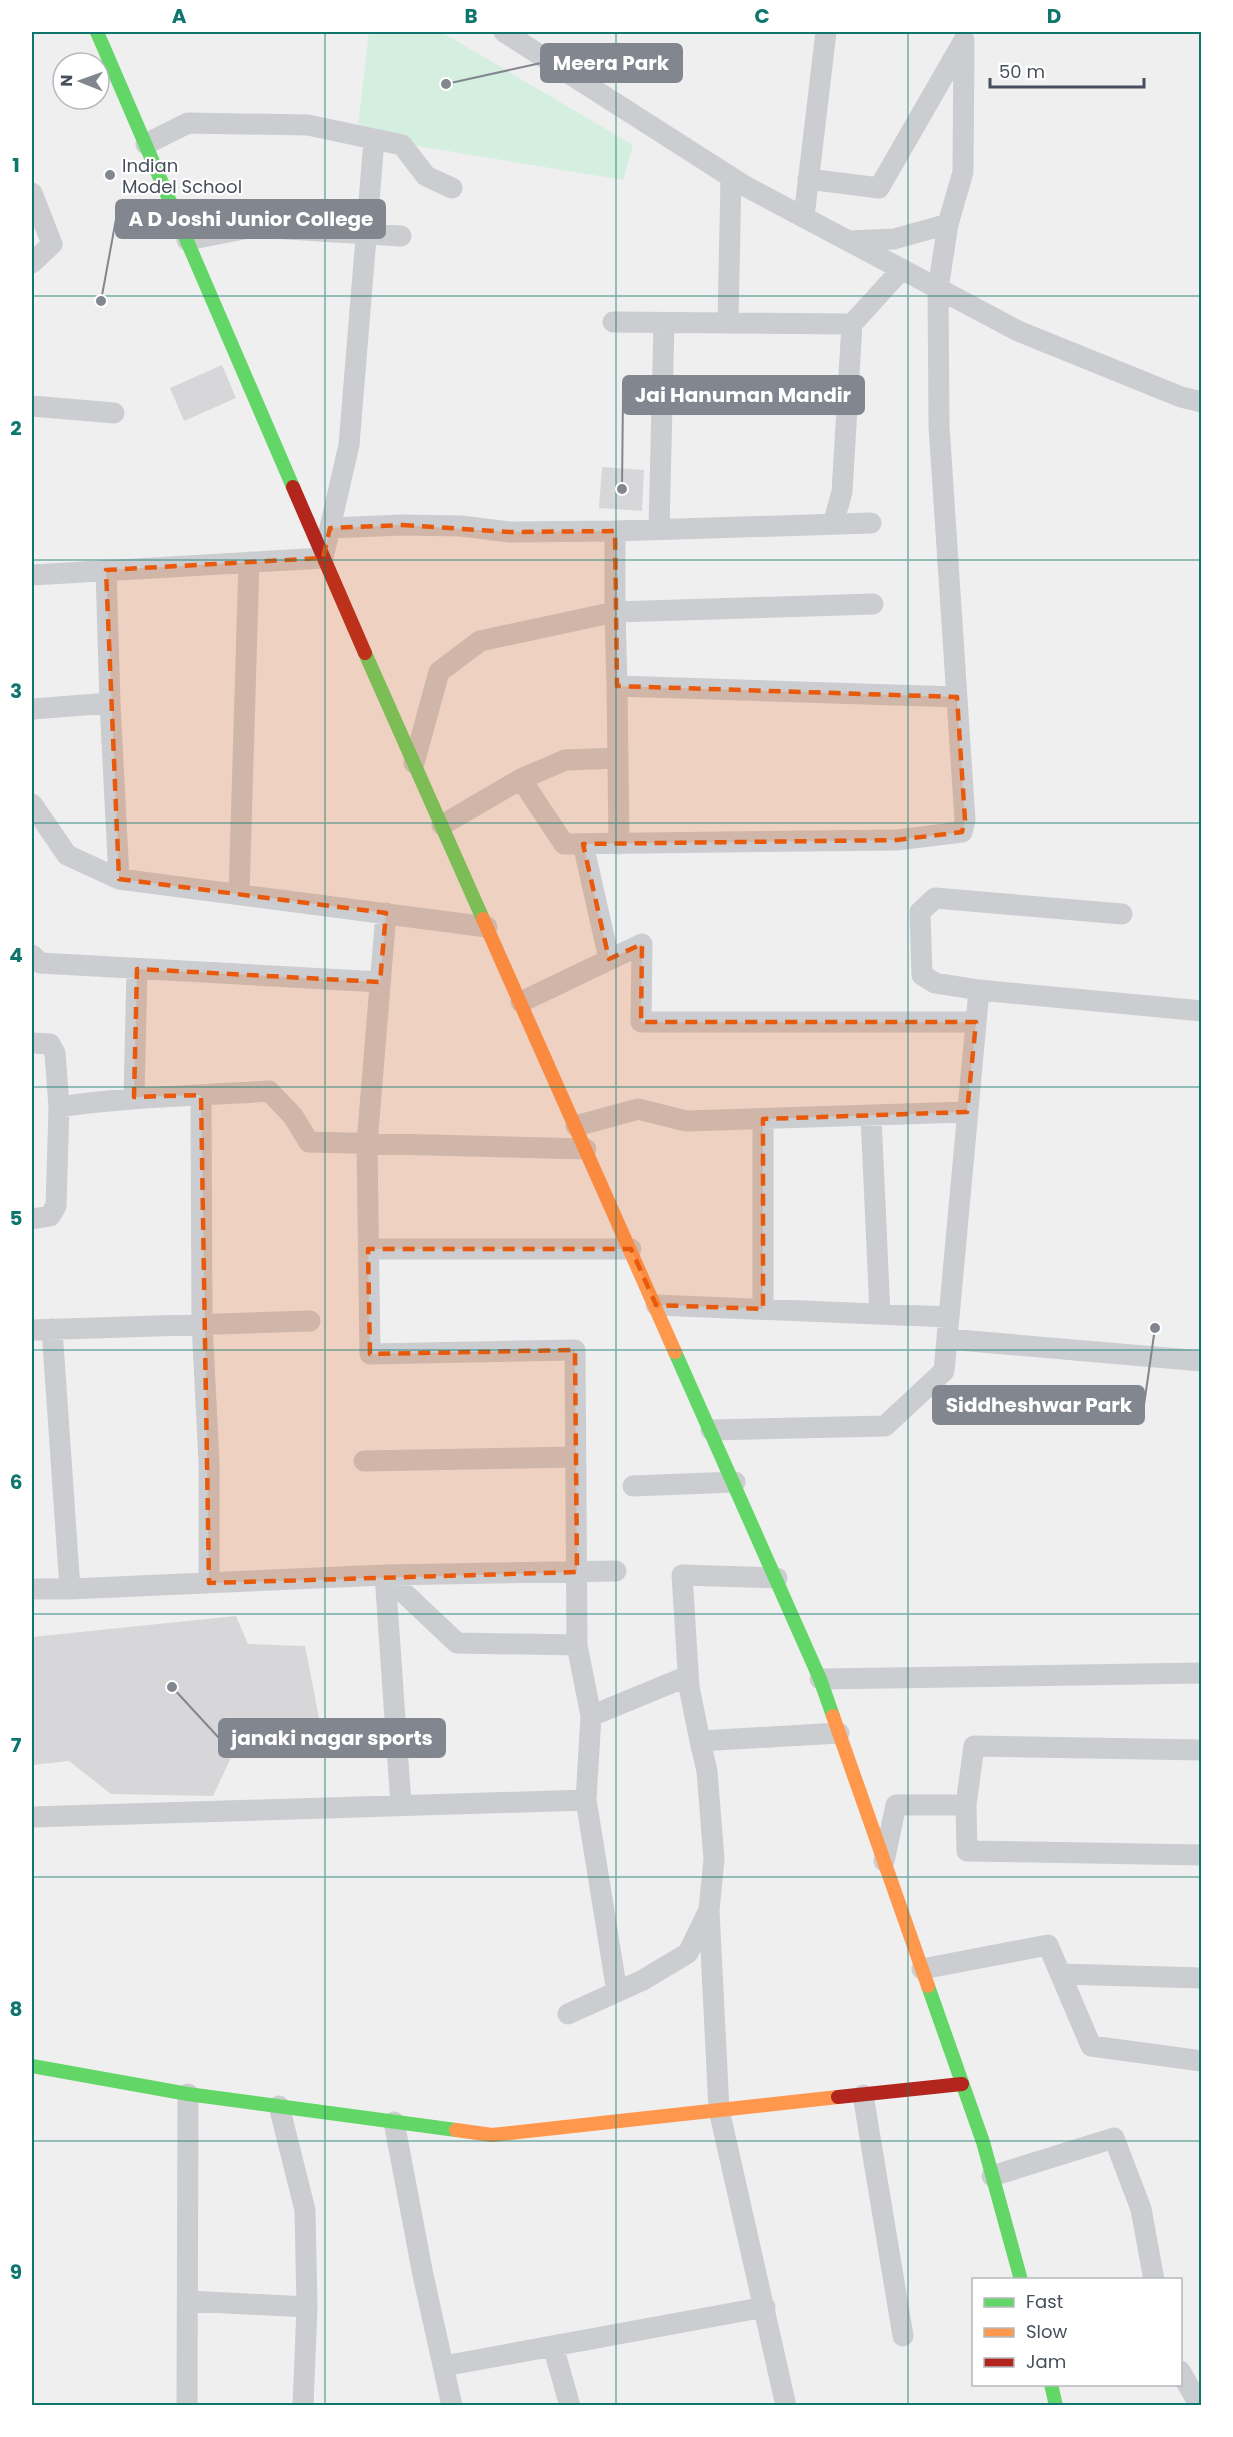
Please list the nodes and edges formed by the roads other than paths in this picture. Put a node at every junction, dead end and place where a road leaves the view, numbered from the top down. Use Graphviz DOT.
graph roads {
  1 [pos="98,32"];
  2 [pos="504,32"];
  3 [pos="825,32"];
  4 [pos="964,36"];
  5 [pos="374,140"];
  6 [pos="146,144"];
  7 [pos="731,177"];
  8 [pos="808,179"];
  9 [pos="452,188"];
  10 [pos="32,193"];
  11 [pos="804,217"];
  12 [pos="948,224"];
  13 [pos="367,234"];
  14 [pos="401,236"];
  15 [pos="187,240"];
  16 [pos="849,241"];
  17 [pos="32,263"];
  18 [pos="902,269"];
  19 [pos="938,289"];
  20 [pos="728,321"];
  21 [pos="613,322"];
  22 [pos="664,323"];
  23 [pos="852,324"];
  24 [pos="1202,402"];
  25 [pos="32,406"];
  26 [pos="114,413"];
  27 [pos="871,523"];
  28 [pos="833,524"];
  29 [pos="330,528"];
  30 [pos="658,530"];
  31 [pos="615,531"];
  32 [pos="323,558"];
  33 [pos="249,562"];
  34 [pos="106,570"];
  35 [pos="32,574"];
  36 [pos="873,604"];
  37 [pos="615,612"];
  38 [pos="617,686"];
  39 [pos="957,697"];
  40 [pos="110,703"];
  41 [pos="32,709"];
  42 [pos="618,758"];
  43 [pos="414,763"];
  44 [pos="521,779"];
  45 [pos="32,804"];
  46 [pos="442,825"];
  47 [pos="583,844"];
  48 [pos="619,844"];
  49 [pos="119,879"];
  50 [pos="239,894"];
  51 [pos="386,913"];
  52 [pos="1122,914"];
  53 [pos="487,927"];
  54 [pos="32,955"];
  55 [pos="609,959"];
  56 [pos="137,969"];
  57 [pos="380,982"];
  58 [pos="979,990"];
  59 [pos="521,1002"];
  60 [pos="1202,1011"];
  61 [pos="976,1022"];
  62 [pos="32,1043"];
  63 [pos="201,1095"];
  64 [pos="134,1097"];
  65 [pos="59,1107"];
  66 [pos="967,1112"];
  67 [pos="871,1116"];
  68 [pos="763,1119"];
  69 [pos="576,1126"];
  70 [pos="367,1143"];
  71 [pos="586,1149"];
  72 [pos="32,1219"];
  73 [pos="368,1249"];
  74 [pos="631,1249"];
  75 [pos="656,1305"];
  76 [pos="763,1309"];
  77 [pos="880,1314"];
  78 [pos="949,1317"];
  79 [pos="310,1321"];
  80 [pos="202,1324"];
  81 [pos="42,1330"];
  82 [pos="947,1339"];
  83 [pos="1202,1361"];
  84 [pos="711,1430"];
  85 [pos="575,1457"];
  86 [pos="364,1461"];
  87 [pos="735,1482"];
  88 [pos="633,1486"];
  89 [pos="616,1571"];
  90 [pos="577,1572"];
  91 [pos="385,1575"];
  92 [pos="777,1578"];
  93 [pos="209,1583"];
  94 [pos="32,1589"];
  95 [pos="70,1589"];
  96 [pos="577,1645"];
  97 [pos="1202,1673"];
  98 [pos="688,1676"];
  99 [pos="820,1679"];
  100 [pos="591,1716"];
  101 [pos="839,1733"];
  102 [pos="700,1741"];
  103 [pos="1202,1750"];
  104 [pos="586,1800"];
  105 [pos="401,1805"];
  106 [pos="966,1805"];
  107 [pos="32,1816"];
  108 [pos="1202,1855"];
  109 [pos="884,1861"];
  110 [pos="709,1910"];
  111 [pos="922,1969"];
  112 [pos="1061,1974"];
  113 [pos="1202,1978"];
  114 [pos="617,1992"];
  115 [pos="568,2014"];
  116 [pos="1202,2061"];
  117 [pos="32,2066"];
  118 [pos="962,2084"];
  119 [pos="188,2094"];
  120 [pos="863,2095"];
  121 [pos="279,2106"];
  122 [pos="719,2110"];
  123 [pos="394,2122"];
  124 [pos="992,2176"];
  125 [pos="1020,2278"];
  126 [pos="1154,2278"];
  127 [pos="188,2301"];
  128 [pos="307,2307"];
  129 [pos="765,2307"];
  130 [pos="903,2336"];
  131 [pos="553,2346"];
  132 [pos="444,2366"];
  133 [pos="1182,2374"];
  134 [pos="1051,2386"];
  135 [pos="187,2406"];
  136 [pos="303,2406"];
  137 [pos="452,2406"];
  138 [pos="570,2406"];
  139 [pos="786,2406"];
  140 [pos="1056,2406"];
  141 [pos="1200,2406"];
  1 -- 6 [label="street"];
  2 -- 7 [label="street"];
  3 -- 8 [label="street"];
  4 -- 8 [label="street"];
  4 -- 12 [label="street"];
  5 -- 6 [label="street"];
  5 -- 9 [label="street"];
  5 -- 13 [label="street"];
  6 -- 15 [label="street"];
  7 -- 11 [label="street"];
  7 -- 20 [label="street"];
  8 -- 11 [label="street"];
  10 -- 17 [label="street"];
  11 -- 16 [label="street"];
  12 -- 16 [label="street"];
  12 -- 19 [label="street"];
  13 -- 14 [label="street"];
  13 -- 15 [label="street"];
  13 -- 29 [label="street"];
  15 -- 32 [label="street"];
  16 -- 18 [label="street"];
  18 -- 19 [label="street"];
  18 -- 23 [label="street"];
  19 -- 24 [label="street"];
  19 -- 39 [label="street"];
  20 -- 22 [label="street"];
  20 -- 23 [label="street"];
  21 -- 22 [label="street"];
  22 -- 30 [label="street"];
  23 -- 28 [label="street"];
  25 -- 26 [label="street"];
  27 -- 28 [label="street"];
  28 -- 30 [label="street"];
  29 -- 31 [label="street"];
  29 -- 32 [label="street"];
  30 -- 31 [label="street"];
  31 -- 37 [label="street"];
  32 -- 33 [label="street"];
  32 -- 43 [label="street"];
  33 -- 34 [label="street"];
  33 -- 50 [label="street"];
  34 -- 35 [label="street"];
  34 -- 40 [label="street"];
  36 -- 37 [label="street"];
  37 -- 38 [label="street"];
  37 -- 43 [label="street"];
  38 -- 39 [label="street"];
  38 -- 42 [label="street"];
  39 -- 48 [label="street"];
  40 -- 41 [label="street"];
  40 -- 49 [label="street"];
  42 -- 44 [label="street"];
  42 -- 48 [label="street"];
  43 -- 46 [label="street"];
  44 -- 46 [label="street"];
  44 -- 47 [label="street"];
  45 -- 49 [label="street"];
  46 -- 53 [label="street"];
  47 -- 48 [label="street"];
  47 -- 55 [label="street"];
  49 -- 50 [label="street"];
  50 -- 51 [label="street"];
  51 -- 53 [label="street"];
  51 -- 57 [label="street"];
  52 -- 58 [label="street"];
  53 -- 59 [label="street"];
  54 -- 56 [label="street"];
  55 -- 59 [label="street"];
  55 -- 61 [label="street"];
  56 -- 57 [label="street"];
  56 -- 64 [label="street"];
  57 -- 70 [label="street"];
  58 -- 60 [label="street"];
  58 -- 61 [label="street"];
  59 -- 69 [label="street"];
  61 -- 66 [label="street"];
  62 -- 65 [label="street"];
  63 -- 64 [label="street"];
  63 -- 70 [label="street"];
  63 -- 80 [label="street"];
  64 -- 65 [label="street"];
  65 -- 72 [label="street"];
  66 -- 67 [label="street"];
  66 -- 78 [label="street"];
  67 -- 68 [label="street"];
  67 -- 77 [label="street"];
  68 -- 69 [label="street"];
  68 -- 76 [label="street"];
  69 -- 71 [label="street"];
  70 -- 71 [label="street"];
  70 -- 73 [label="street"];
  71 -- 74 [label="street"];
  73 -- 74 [label="street"];
  73 -- 85 [label="street"];
  74 -- 75 [label="street"];
  75 -- 76 [label="street"];
  75 -- 84 [label="street"];
  76 -- 77 [label="street"];
  77 -- 78 [label="street"];
  78 -- 82 [label="street"];
  79 -- 80 [label="street"];
  80 -- 81 [label="street"];
  80 -- 93 [label="street"];
  81 -- 95 [label="street"];
  82 -- 83 [label="street"];
  82 -- 84 [label="street"];
  84 -- 87 [label="street"];
  85 -- 86 [label="street"];
  85 -- 90 [label="street"];
  87 -- 88 [label="street"];
  87 -- 92 [label="street"];
  89 -- 90 [label="street"];
  90 -- 91 [label="street"];
  90 -- 96 [label="street"];
  91 -- 93 [label="street"];
  91 -- 96 [label="street"];
  91 -- 105 [label="street"];
  92 -- 98 [label="street"];
  92 -- 99 [label="street"];
  93 -- 95 [label="street"];
  94 -- 95 [label="street"];
  96 -- 100 [label="street"];
  97 -- 99 [label="street"];
  98 -- 100 [label="street"];
  98 -- 102 [label="street"];
  99 -- 101 [label="street"];
  100 -- 104 [label="street"];
  101 -- 102 [label="street"];
  101 -- 109 [label="street"];
  102 -- 110 [label="street"];
  103 -- 106 [label="street"];
  104 -- 105 [label="street"];
  104 -- 114 [label="street"];
  105 -- 107 [label="street"];
  106 -- 108 [label="street"];
  106 -- 109 [label="street"];
  109 -- 111 [label="street"];
  110 -- 114 [label="street"];
  110 -- 122 [label="street"];
  111 -- 112 [label="street"];
  111 -- 118 [label="street"];
  112 -- 113 [label="street"];
  112 -- 116 [label="street"];
  114 -- 115 [label="street"];
  117 -- 119 [label="street"];
  118 -- 120 [label="street"];
  118 -- 124 [label="street"];
  119 -- 121 [label="street"];
  119 -- 127 [label="street"];
  120 -- 122 [label="street"];
  120 -- 130 [label="street"];
  121 -- 123 [label="street"];
  121 -- 128 [label="street"];
  122 -- 123 [label="street"];
  122 -- 129 [label="street"];
  123 -- 132 [label="street"];
  124 -- 125 [label="street"];
  124 -- 126 [label="street"];
  127 -- 128 [label="street"];
  127 -- 135 [label="street"];
  128 -- 136 [label="street"];
  129 -- 131 [label="street"];
  129 -- 139 [label="street"];
  131 -- 132 [label="street"];
  131 -- 138 [label="street"];
  132 -- 137 [label="street"];
  133 -- 141 [label="street"];
  134 -- 140 [label="street"];
}
